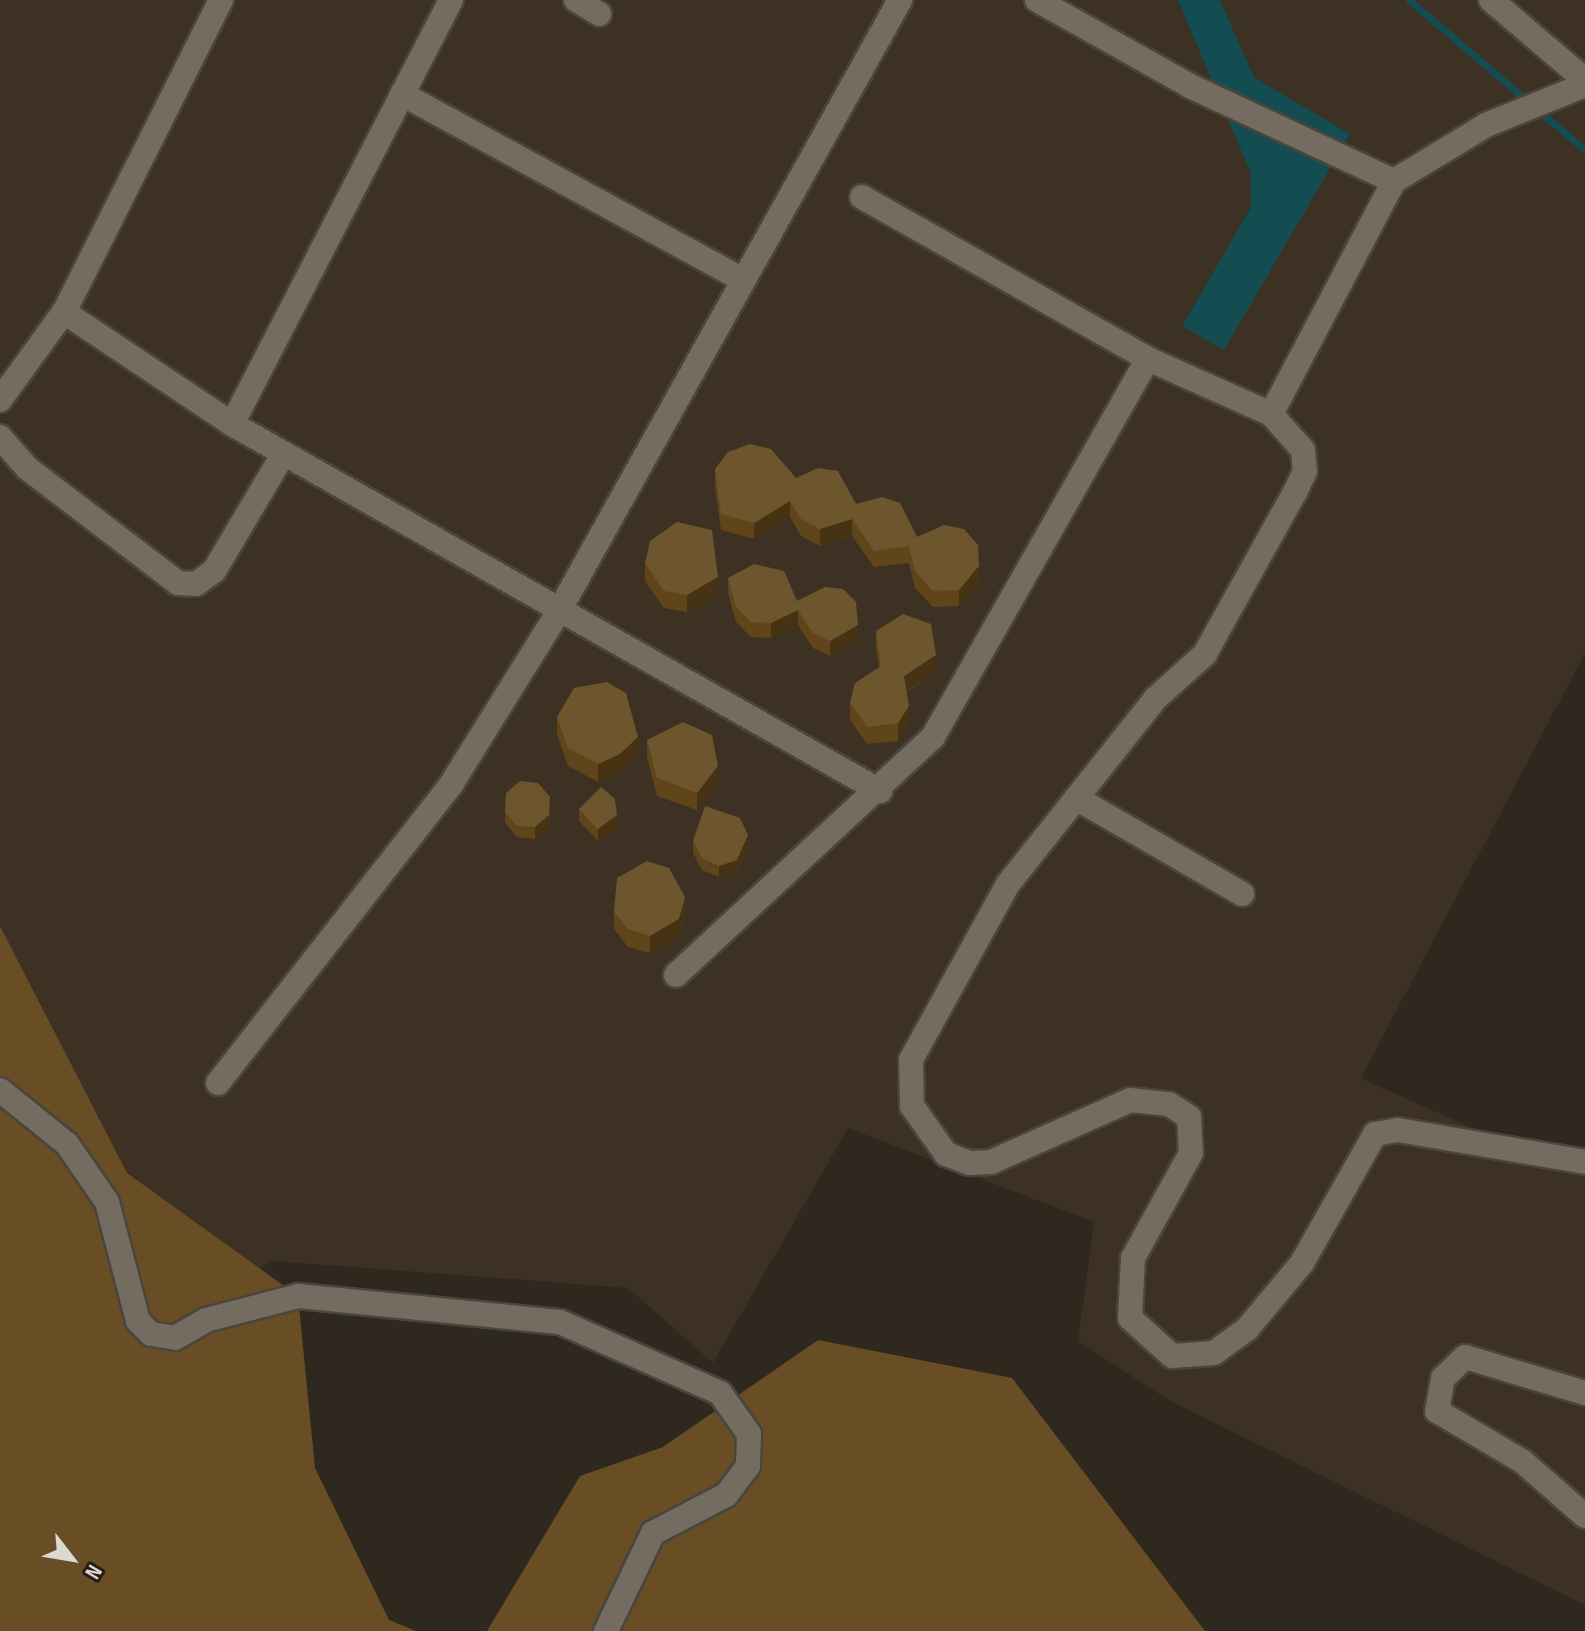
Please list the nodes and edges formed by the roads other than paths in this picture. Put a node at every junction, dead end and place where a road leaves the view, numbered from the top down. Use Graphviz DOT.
graph roads {
  1 [pos="221,0"];
  2 [pos="451,0"];
  3 [pos="576,0"];
  4 [pos="900,0"];
  5 [pos="1037,0"];
  6 [pos="1491,0"];
  7 [pos="599,14"];
  8 [pos="1585,82"];
  9 [pos="402,94"];
  10 [pos="1394,181"];
  11 [pos="862,197"];
  12 [pos="743,280"];
  13 [pos="64,312"];
  14 [pos="1148,359"];
  15 [pos="0,400"];
  16 [pos="1271,414"];
  17 [pos="232,424"];
  18 [pos="0,437"];
  19 [pos="284,453"];
  20 [pos="559,611"];
  21 [pos="880,791"];
  22 [pos="1076,798"];
  23 [pos="1242,894"];
  24 [pos="676,975"];
  25 [pos="218,1083"];
  26 [pos="0,1090"];
  27 [pos="1585,1162"];
  28 [pos="1585,1393"];
  29 [pos="1585,1516"];
  30 [pos="606,1631"];
  1 -- 13 [label="lane"];
  2 -- 9 [label="lane"];
  3 -- 7 [label="lane"];
  4 -- 12 [label="lane"];
  5 -- 10 [label="lane"];
  6 -- 8 [label="lane"];
  8 -- 10 [label="lane"];
  9 -- 12 [label="lane"];
  9 -- 17 [label="lane"];
  10 -- 16 [label="lane"];
  11 -- 14 [label="lane"];
  12 -- 20 [label="lane"];
  13 -- 15 [label="lane"];
  13 -- 17 [label="lane"];
  14 -- 16 [label="lane"];
  14 -- 21 [label="lane"];
  16 -- 22 [label="lane"];
  17 -- 19 [label="lane"];
  18 -- 19 [label="lane"];
  19 -- 20 [label="lane"];
  20 -- 21 [label="lane"];
  20 -- 25 [label="lane"];
  21 -- 24 [label="lane"];
  22 -- 23 [label="lane"];
  22 -- 27 [label="lane"];
  26 -- 30 [label="lane"];
  28 -- 29 [label="lane"];
}
